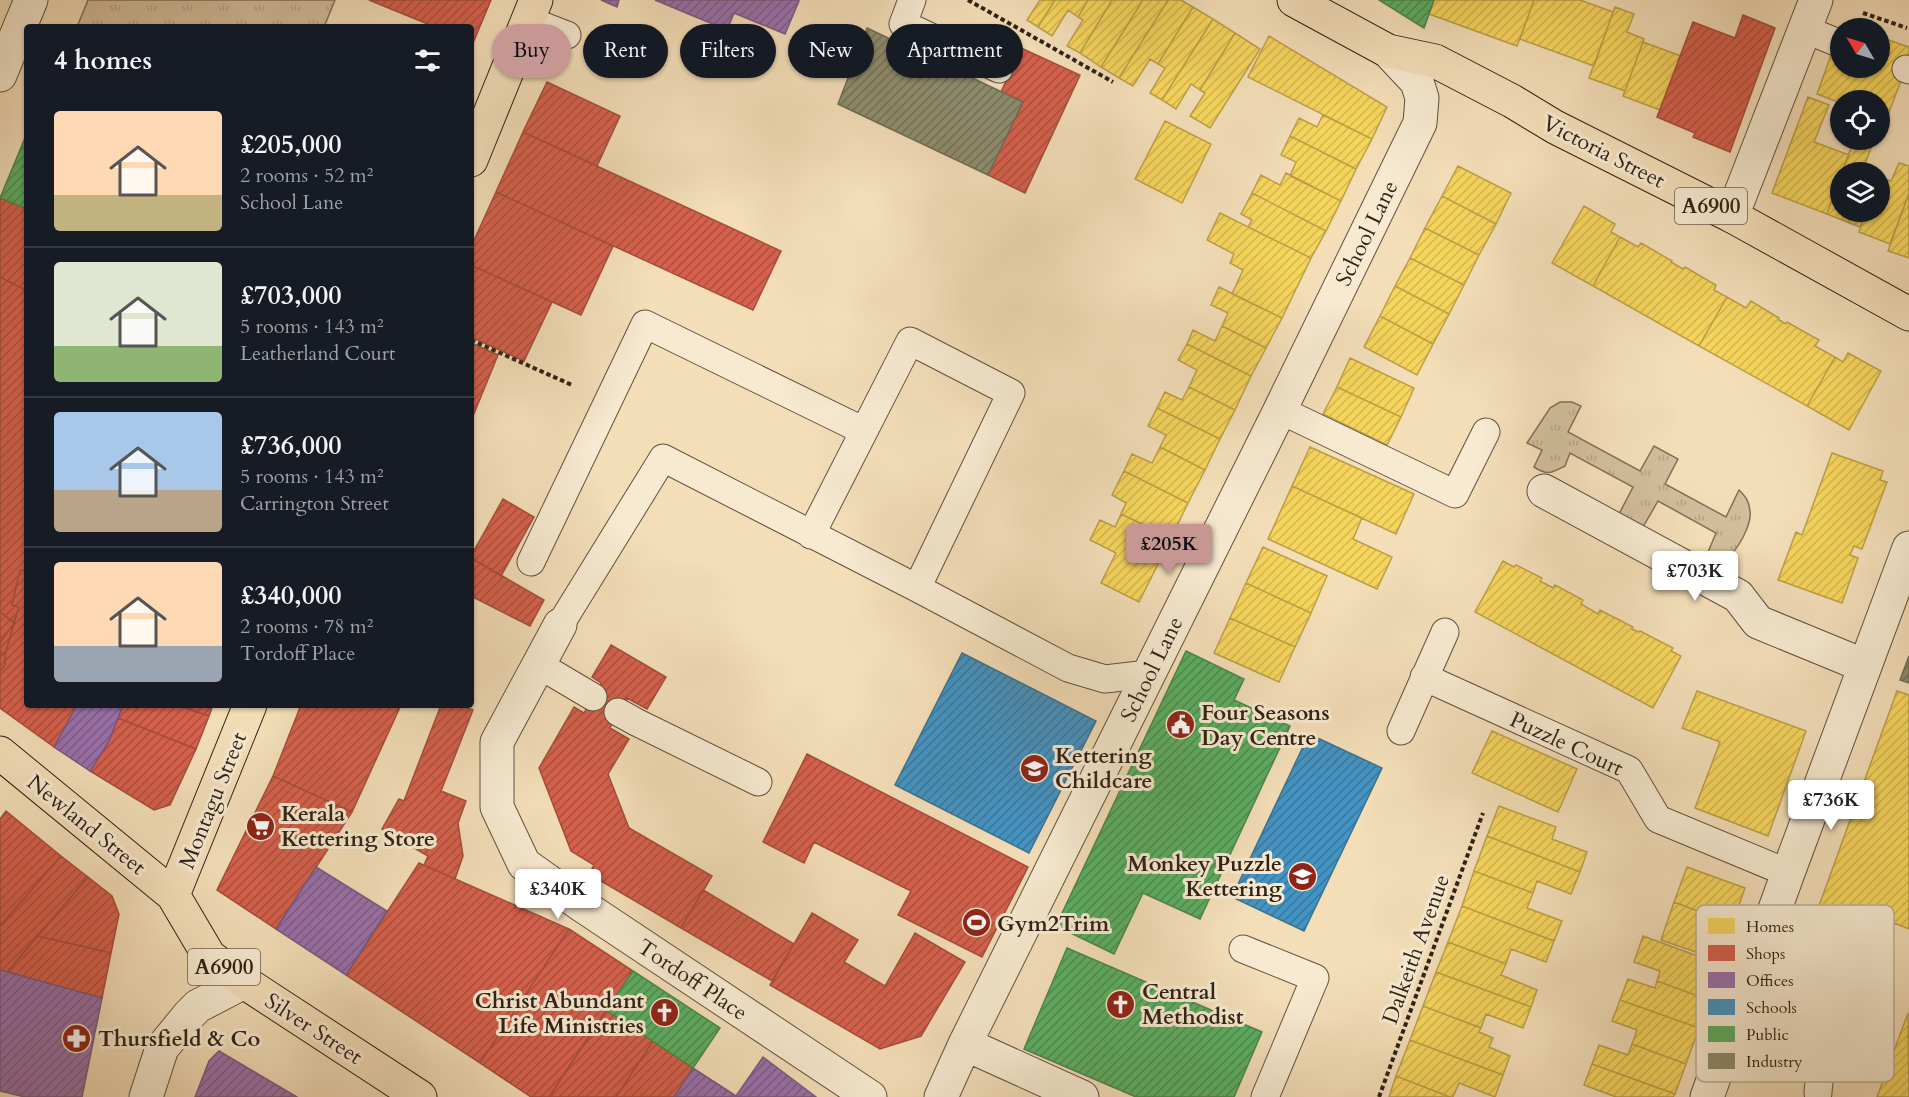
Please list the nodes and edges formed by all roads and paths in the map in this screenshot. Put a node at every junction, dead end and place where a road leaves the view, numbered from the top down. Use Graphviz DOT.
graph roads {
  1 [pos="31,0"];
  2 [pos="912,0"];
  3 [pos="968,0"];
  4 [pos="1294,0"];
  5 [pos="532,10"];
  6 [pos="1860,11"];
  7 [pos="1810,15"];
  8 [pos="552,24"];
  9 [pos="903,24"];
  10 [pos="1909,29"];
  11 [pos="1830,36"];
  12 [pos="1388,51"];
  13 [pos="0,75"];
  14 [pos="1113,82"];
  15 [pos="474,153"];
  16 [pos="1732,216"];
  17 [pos="1909,314"];
  18 [pos="474,341"];
  19 [pos="607,404"];
  20 [pos="1280,410"];
  21 [pos="864,431"];
  22 [pos="1486,432"];
  23 [pos="1544,491"];
  24 [pos="811,535"];
  25 [pos="1909,548"];
  26 [pos="531,562"];
  27 [pos="917,588"];
  28 [pos="560,624"];
  29 [pos="1445,632"];
  30 [pos="539,665"];
  31 [pos="1865,666"];
  32 [pos="1148,674"];
  33 [pos="1424,677"];
  34 [pos="593,697"];
  35 [pos="249,708"];
  36 [pos="618,712"];
  37 [pos="1401,731"];
  38 [pos="0,753"];
  39 [pos="758,782"];
  40 [pos="1483,813"];
  41 [pos="1788,873"];
  42 [pos="173,895"];
  43 [pos="1776,905"];
  44 [pos="1243,949"];
  45 [pos="244,982"];
  46 [pos="965,1044"];
  47 [pos="1712,1082"];
  48 [pos="1818,1082"];
  49 [pos="1818,1093"];
  50 [pos="146,1097"];
  51 [pos="420,1097"];
  52 [pos="870,1097"];
  53 [pos="941,1097"];
  54 [pos="1082,1097"];
  55 [pos="1265,1097"];
  56 [pos="1379,1097"];
  57 [pos="1707,1097"];
  1 -- 13 [label="street"];
  2 -- 9 [label="lane"];
  3 -- 14 [label="path"];
  4 -- 12 [label="main road, Victoria Street / A6900"];
  5 -- 8 [label="lane"];
  5 -- 15 [label="main road"];
  6 -- 10 [label="path"];
  7 -- 11 [label="lane"];
  7 -- 16 [label="street"];
  12 -- 16 [label="main road, Victoria Street / A6900"];
  12 -- 20 [label="street, School Lane"];
  16 -- 17 [label="main road, Victoria Street / A6900"];
  18 -- 19 [label="path"];
  19 -- 21 [label="lane"];
  19 -- 26 [label="lane"];
  20 -- 22 [label="lane"];
  20 -- 32 [label="street, School Lane"];
  21 -- 24 [label="lane"];
  21 -- 27 [label="lane"];
  23 -- 31 [label="street"];
  24 -- 27 [label="lane"];
  24 -- 28 [label="lane"];
  25 -- 31 [label="street"];
  27 -- 32 [label="lane"];
  28 -- 30 [label="street, Tordoff Place"];
  29 -- 33 [label="lane"];
  30 -- 34 [label="lane"];
  30 -- 52 [label="street, Tordoff Place"];
  31 -- 41 [label="street"];
  32 -- 46 [label="street, School Lane"];
  33 -- 37 [label="lane"];
  33 -- 41 [label="lane, Puzzle Court"];
  35 -- 42 [label="main road, Montagu Street"];
  36 -- 39 [label="lane"];
  38 -- 42 [label="main road, Newland Street / A6900"];
  40 -- 56 [label="path, Dalkeith Avenue"];
  41 -- 43 [label="street"];
  42 -- 45 [label="main road, Silver Street / A6900"];
  44 -- 55 [label="lane"];
  45 -- 50 [label="street"];
  45 -- 51 [label="main road, Silver Street / A6900"];
  46 -- 53 [label="street, School Lane"];
  46 -- 54 [label="street"];
  47 -- 57 [label="street"];
  48 -- 49 [label="lane"];
}
